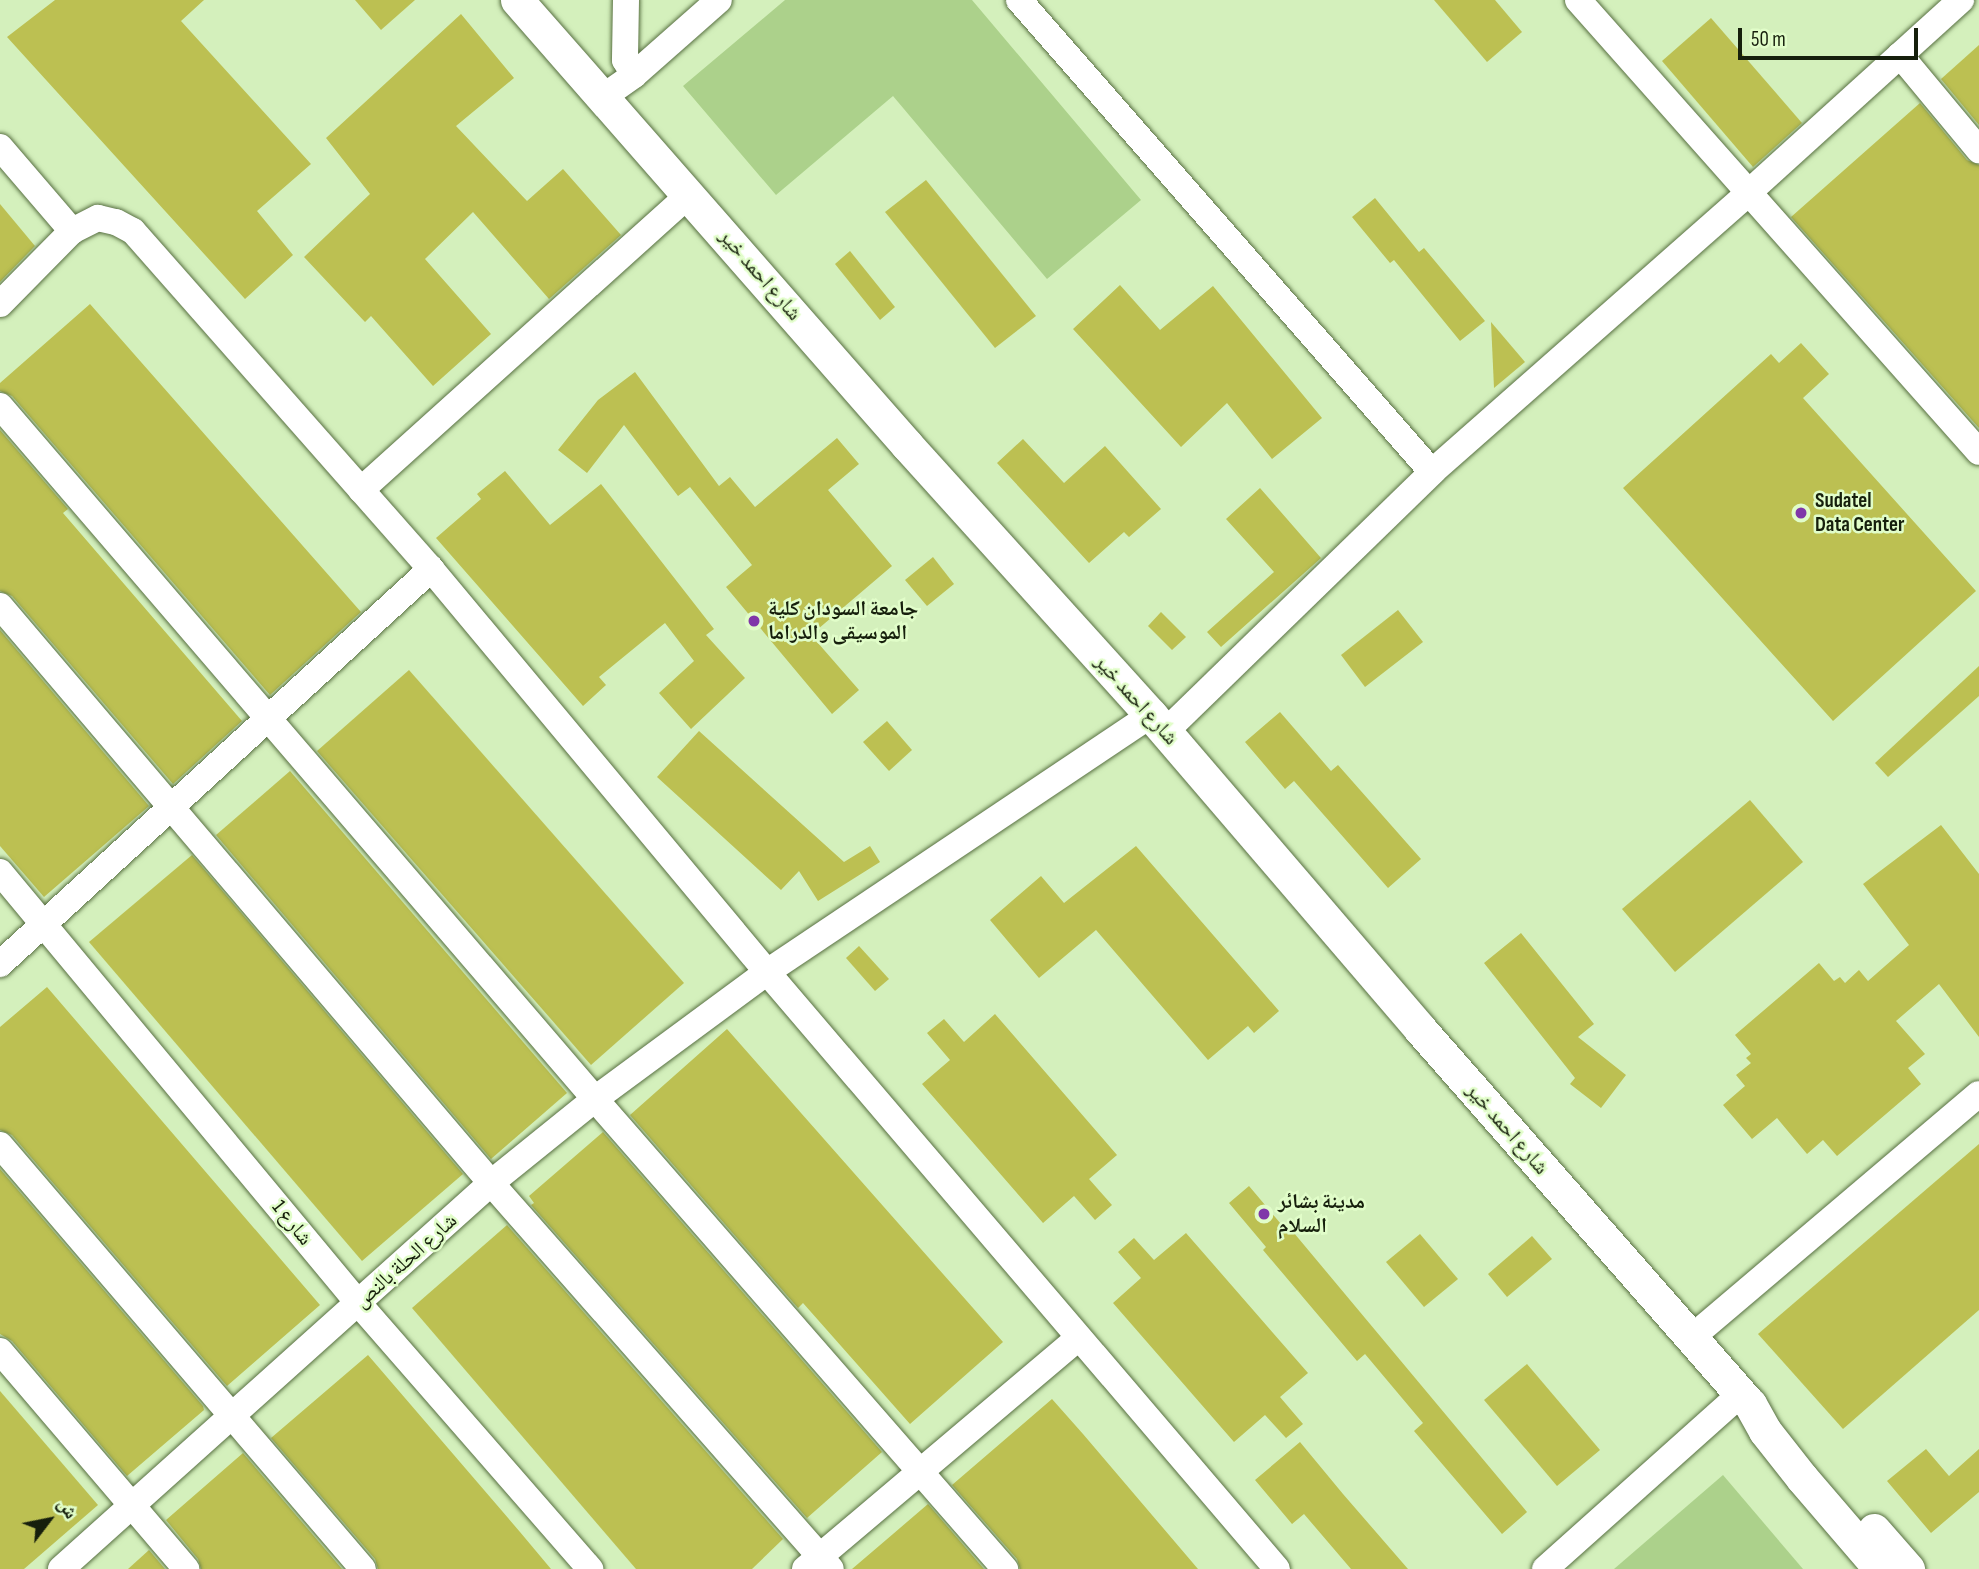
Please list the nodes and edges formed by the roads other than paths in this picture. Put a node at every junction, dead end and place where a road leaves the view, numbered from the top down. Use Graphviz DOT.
graph roads {
  1 [pos="517,0"];
  2 [pos="626,0"];
  3 [pos="719,0"];
  4 [pos="1019,0"];
  5 [pos="1578,0"];
  6 [pos="1961,0"];
  7 [pos="1900,55"];
  8 [pos="634,75"];
  9 [pos="603,97"];
  10 [pos="0,147"];
  11 [pos="1979,150"];
  12 [pos="690,194"];
  13 [pos="1747,194"];
  14 [pos="72,231"];
  15 [pos="0,304"];
  16 [pos="0,406"];
  17 [pos="1979,452"];
  18 [pos="1432,472"];
  19 [pos="361,490"];
  20 [pos="432,569"];
  21 [pos="0,606"];
  22 [pos="270,719"];
  23 [pos="1158,724"];
  24 [pos="170,808"];
  25 [pos="0,872"];
  26 [pos="46,924"];
  27 [pos="0,964"];
  28 [pos="767,972"];
  29 [pos="1979,1094"];
  30 [pos="595,1099"];
  31 [pos="0,1145"];
  32 [pos="492,1183"];
  33 [pos="359,1304"];
  34 [pos="1078,1338"];
  35 [pos="1691,1338"];
  36 [pos="0,1351"];
  37 [pos="1746,1399"];
  38 [pos="232,1418"];
  39 [pos="919,1470"];
  40 [pos="132,1506"];
  41 [pos="819,1565"];
  42 [pos="61,1569"];
  43 [pos="186,1569"];
  44 [pos="363,1569"];
  45 [pos="590,1569"];
  46 [pos="1005,1569"];
  47 [pos="1277,1569"];
  48 [pos="1545,1569"];
  49 [pos="1880,1569"];
  50 [pos="1908,1569"];
  1 -- 9 [label="main road, شارع احمد خير"];
  2 -- 8 [label="street"];
  3 -- 8 [label="street"];
  4 -- 18 [label="street"];
  5 -- 13 [label="street"];
  6 -- 7 [label="street, شارع الحلة بالنص"];
  7 -- 11 [label="street"];
  7 -- 13 [label="street, شارع الحلة بالنص"];
  8 -- 9 [label="street"];
  9 -- 12 [label="main road, شارع احمد خير"];
  10 -- 14 [label="street"];
  12 -- 19 [label="street"];
  12 -- 23 [label="main road, شارع احمد خير"];
  13 -- 17 [label="street"];
  13 -- 18 [label="street, شارع الحلة بالنص"];
  14 -- 15 [label="street"];
  14 -- 19 [label="street"];
  16 -- 22 [label="street"];
  18 -- 23 [label="street, شارع الحلة بالنص"];
  19 -- 20 [label="street"];
  20 -- 22 [label="street"];
  20 -- 28 [label="street"];
  21 -- 24 [label="street"];
  22 -- 24 [label="street"];
  22 -- 30 [label="street"];
  23 -- 28 [label="street, شارع الحلة بالنص"];
  23 -- 35 [label="main road, شارع احمد خير"];
  24 -- 26 [label="street"];
  24 -- 32 [label="street"];
  25 -- 26 [label="street, شارع 1"];
  26 -- 27 [label="street"];
  26 -- 33 [label="street, شارع 1"];
  28 -- 30 [label="street, شارع الحلة بالنص"];
  28 -- 34 [label="street"];
  29 -- 35 [label="street"];
  30 -- 32 [label="street, شارع الحلة بالنص"];
  30 -- 39 [label="street"];
  31 -- 38 [label="street"];
  32 -- 33 [label="street, شارع الحلة بالنص"];
  32 -- 41 [label="street"];
  33 -- 38 [label="street, شارع الحلة بالنص"];
  33 -- 45 [label="street, شارع 1"];
  34 -- 39 [label="street"];
  34 -- 47 [label="street"];
  35 -- 37 [label="main road, شارع احمد خير"];
  36 -- 40 [label="street"];
  37 -- 48 [label="street"];
  37 -- 49 [label="main road, شارع احمد خير"];
  37 -- 50 [label="main road, شارع احمد خير"];
  38 -- 40 [label="street, شارع الحلة بالنص"];
  38 -- 44 [label="street"];
  39 -- 41 [label="street"];
  39 -- 46 [label="street"];
  40 -- 42 [label="street, شارع الحلة بالنص"];
  40 -- 43 [label="street"];
}
